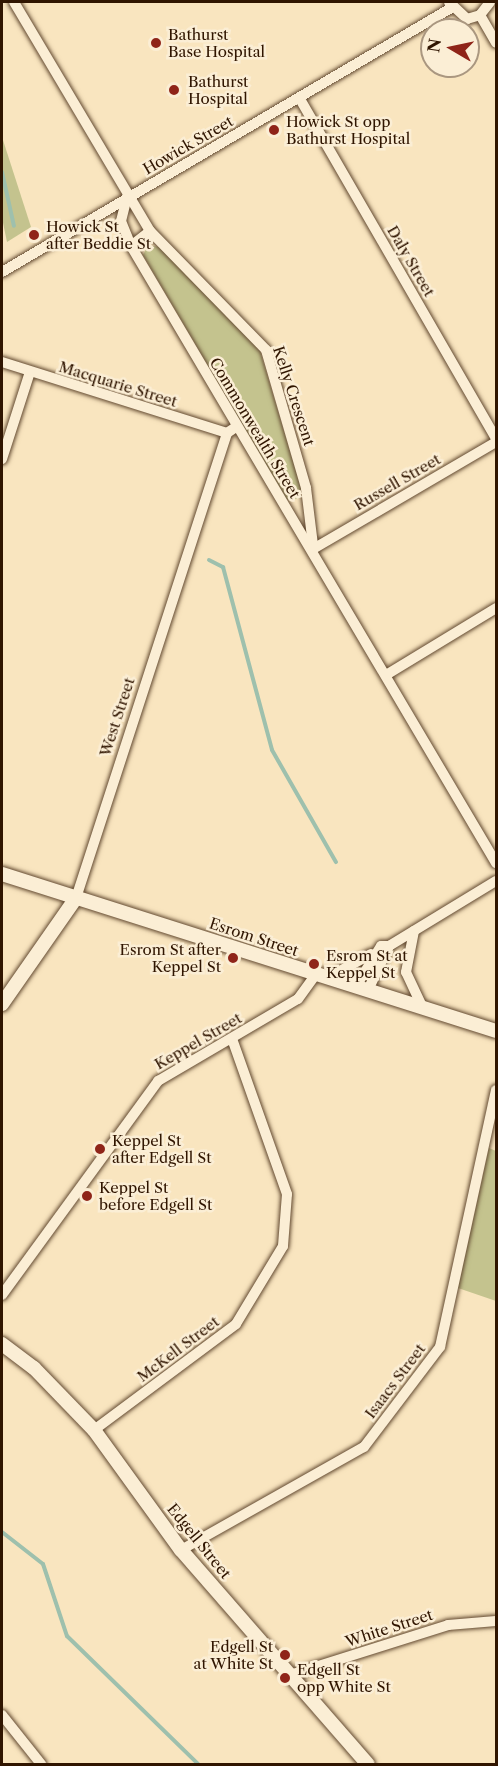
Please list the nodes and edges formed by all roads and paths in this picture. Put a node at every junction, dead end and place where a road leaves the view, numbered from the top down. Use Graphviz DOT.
graph roads {
  1 [pos="14,2"];
  2 [pos="490,2"];
  3 [pos="450,4"];
  4 [pos="480,15"];
  5 [pos="496,43"];
  6 [pos="300,99"];
  7 [pos="127,197"];
  8 [pos="150,231"];
  9 [pos="131,246"];
  10 [pos="2,272"];
  11 [pos="2,362"];
  12 [pos="30,372"];
  13 [pos="231,430"];
  14 [pos="496,440"];
  15 [pos="2,459"];
  16 [pos="314,549"];
  17 [pos="496,608"];
  18 [pos="386,675"];
  19 [pos="496,863"];
  20 [pos="2,874"];
  21 [pos="496,881"];
  22 [pos="76,898"];
  23 [pos="414,931"];
  24 [pos="389,946"];
  25 [pos="371,954"];
  26 [pos="321,976"];
  27 [pos="362,988"];
  28 [pos="2,1004"];
  29 [pos="422,1007"];
  30 [pos="496,1031"];
  31 [pos="232,1039"];
  32 [pos="496,1090"];
  33 [pos="2,1295"];
  34 [pos="2,1344"];
  35 [pos="94,1430"];
  36 [pos="181,1550"];
  37 [pos="496,1622"];
  38 [pos="293,1674"];
  39 [pos="3,1720"];
  40 [pos="41,1764"];
  41 [pos="368,1764"];
  1 -- 7 [label="street"];
  2 -- 4 [label="street"];
  3 -- 4 [label="street"];
  3 -- 6 [label="street, Howick Street"];
  4 -- 5 [label="street"];
  6 -- 7 [label="street, Howick Street"];
  6 -- 14 [label="street, Daly Street"];
  7 -- 8 [label="street, Kelly Crescent"];
  7 -- 9 [label="street, Commonwealth Street"];
  7 -- 10 [label="street, Howick Street"];
  8 -- 9 [label="street"];
  8 -- 16 [label="street, Kelly Crescent"];
  9 -- 13 [label="street, Commonwealth Street"];
  11 -- 12 [label="street, Macquarie Street"];
  12 -- 13 [label="street, Macquarie Street"];
  12 -- 15 [label="street"];
  13 -- 16 [label="street, Commonwealth Street"];
  13 -- 22 [label="street, West Street"];
  14 -- 16 [label="street, Russell Street"];
  16 -- 18 [label="street, Commonwealth Street"];
  17 -- 18 [label="street"];
  18 -- 19 [label="street, Commonwealth Street"];
  20 -- 22 [label="street, Esrom Street"];
  21 -- 23 [label="street, Keppel Street"];
  22 -- 26 [label="street, Esrom Street"];
  22 -- 28 [label="street, West Street"];
  23 -- 24 [label="street, Keppel Street"];
  23 -- 29 [label="street"];
  24 -- 25 [label="street, Keppel Street"];
  24 -- 27 [label="street"];
  25 -- 26 [label="street, Keppel Street"];
  25 -- 27 [label="street"];
  26 -- 27 [label="street, Esrom Street"];
  26 -- 31 [label="street, Keppel Street"];
  27 -- 29 [label="street, Esrom Street"];
  29 -- 30 [label="street, Esrom Street"];
  31 -- 33 [label="street, Keppel Street"];
  31 -- 35 [label="street, McKell Street"];
  32 -- 36 [label="street, Isaacs Street"];
  34 -- 35 [label="street, Edgell Street"];
  35 -- 36 [label="street, Edgell Street"];
  36 -- 38 [label="street, Edgell Street"];
  37 -- 38 [label="street, White Street"];
  38 -- 41 [label="street, Edgell Street"];
  39 -- 40 [label="street"];
}
